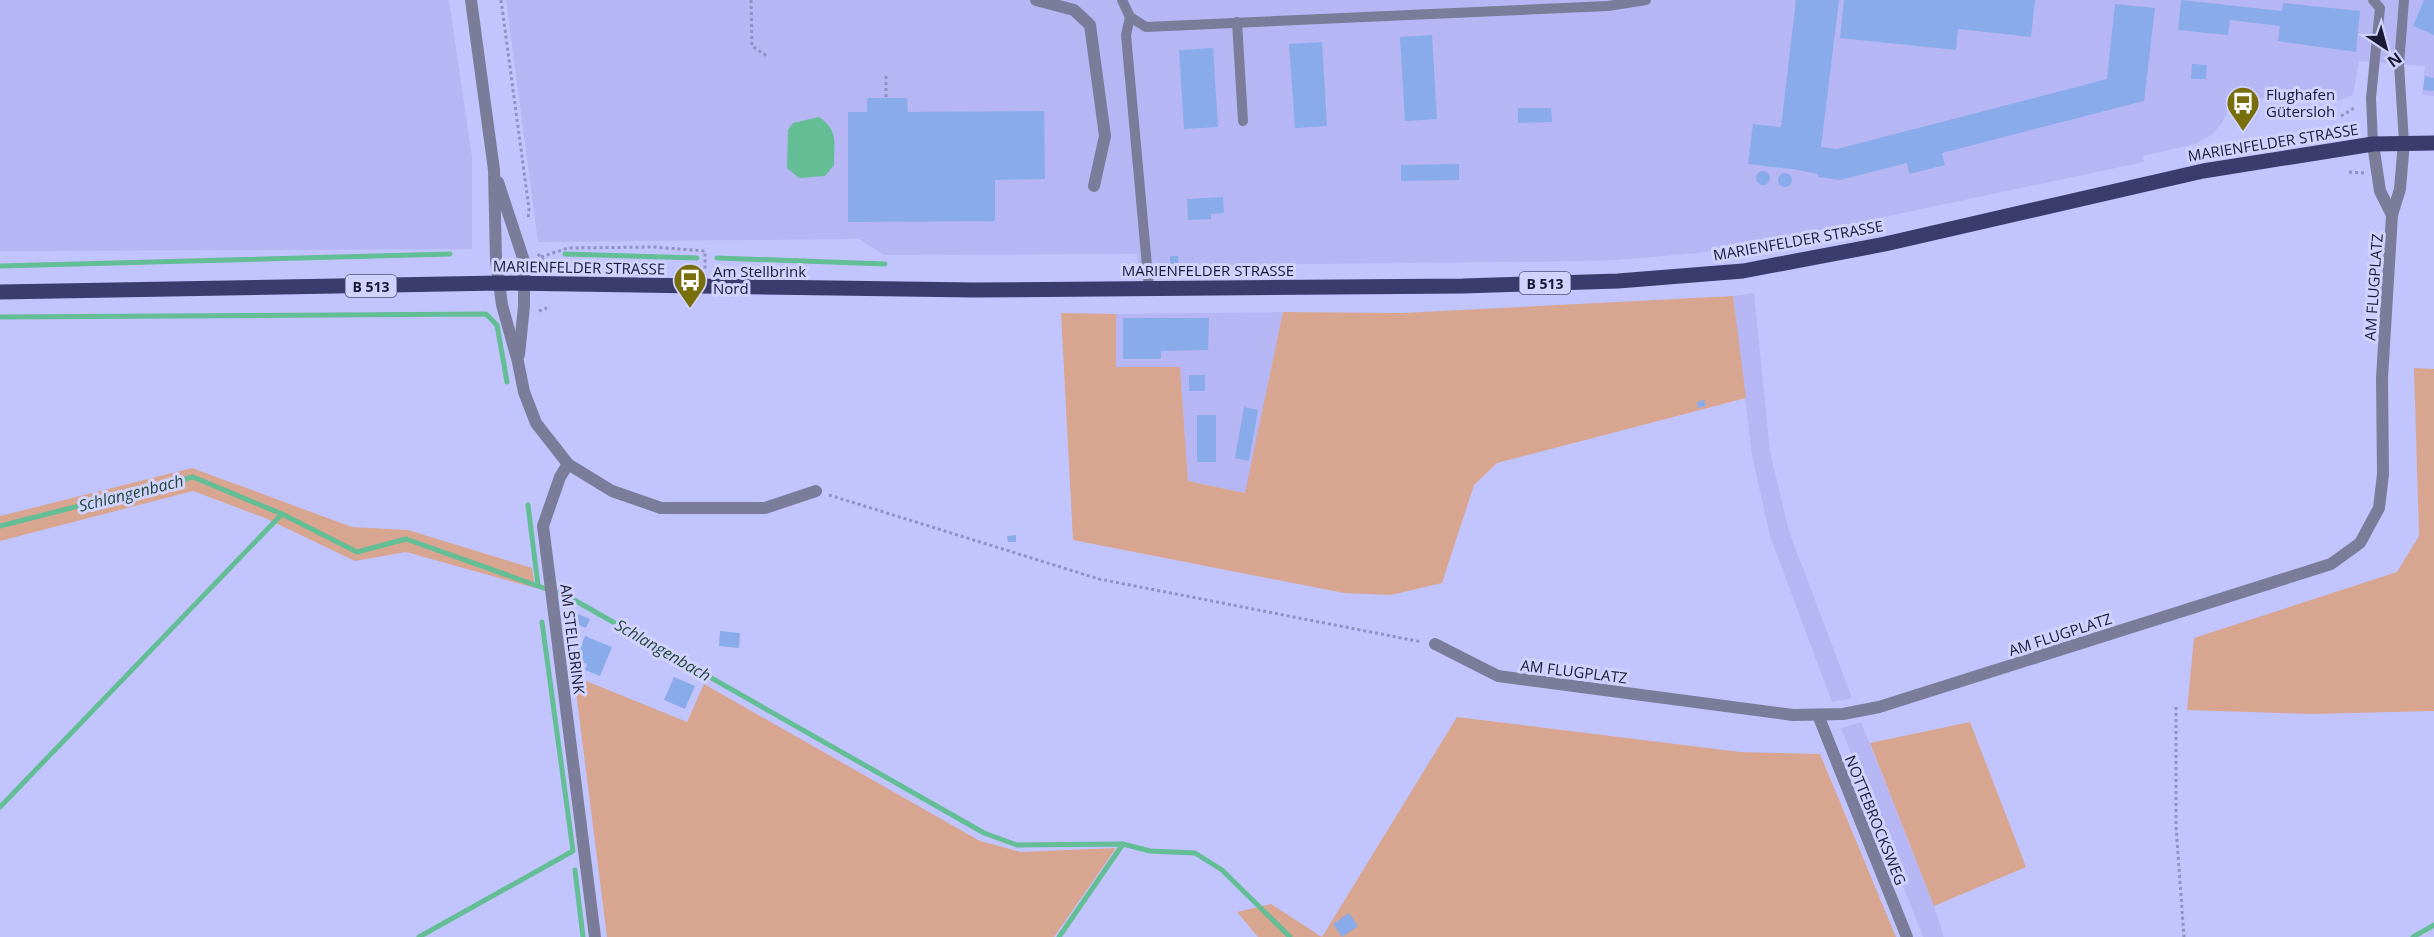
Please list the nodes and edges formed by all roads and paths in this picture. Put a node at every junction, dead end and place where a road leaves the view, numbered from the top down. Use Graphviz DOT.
graph roads {
  1 [pos="471,0"];
  2 [pos="501,0"];
  3 [pos="751,0"];
  4 [pos="1036,0"];
  5 [pos="1122,0"];
  6 [pos="1646,0"];
  7 [pos="2373,0"];
  8 [pos="2404,0"];
  9 [pos="1485,5"];
  10 [pos="1130,17"];
  11 [pos="1237,22"];
  12 [pos="767,56"];
  13 [pos="886,76"];
  14 [pos="886,98"];
  15 [pos="1243,121"];
  16 [pos="2404,142"];
  17 [pos="2434,143"];
  18 [pos="2373,144"];
  19 [pos="494,171"];
  20 [pos="2349,172"];
  21 [pos="2360,174"];
  22 [pos="1094,186"];
  23 [pos="2392,215"];
  24 [pos="526,230"];
  25 [pos="536,252"];
  26 [pos="541,257"];
  27 [pos="547,264"];
  28 [pos="500,283"];
  29 [pos="525,284"];
  30 [pos="705,286"];
  31 [pos="1149,288"];
  32 [pos="0,292"];
  33 [pos="518,362"];
  34 [pos="568,464"];
  35 [pos="816,491"];
  36 [pos="1435,644"];
  37 [pos="2176,707"];
  38 [pos="1818,715"];
  39 [pos="595,937"];
  40 [pos="1907,937"];
  41 [pos="2184,937"];
  1 -- 19 [label="street"];
  2 -- 24 [label="path"];
  3 -- 12 [label="path"];
  4 -- 22 [label="street"];
  5 -- 10 [label="lane"];
  6 -- 9 [label="lane"];
  7 -- 18 [label="lane"];
  8 -- 16 [label="lane"];
  9 -- 11 [label="lane"];
  10 -- 11 [label="lane"];
  10 -- 31 [label="lane"];
  11 -- 15 [label="lane"];
  13 -- 14 [label="path"];
  16 -- 17 [label="main road, B 513"];
  16 -- 18 [label="main road, MARIENFELDER STRASSE / B 513"];
  16 -- 23 [label="street, AM FLUGPLATZ"];
  18 -- 23 [label="street, AM FLUGPLATZ"];
  18 -- 31 [label="main road, MARIENFELDER STRASSE / B 513"];
  19 -- 28 [label="street"];
  19 -- 29 [label="street"];
  20 -- 21 [label="path"];
  23 -- 38 [label="street, AM FLUGPLATZ"];
  25 -- 26 [label="path"];
  26 -- 27 [label="path"];
  26 -- 30 [label="path"];
  28 -- 29 [label="main road, MARIENFELDER STRASSE / B 513"];
  28 -- 32 [label="main road, MARIENFELDER STRASSE / B 513"];
  28 -- 33 [label="street"];
  29 -- 30 [label="main road, MARIENFELDER STRASSE / B 513"];
  29 -- 33 [label="street"];
  30 -- 31 [label="main road, MARIENFELDER STRASSE / B 513"];
  33 -- 34 [label="street"];
  34 -- 35 [label="street"];
  34 -- 39 [label="street, AM STELLBRINK"];
  35 -- 36 [label="path"];
  36 -- 38 [label="street, AM FLUGPLATZ"];
  37 -- 41 [label="path"];
  38 -- 40 [label="street, NOTTEBROCKSWEG"];
}
